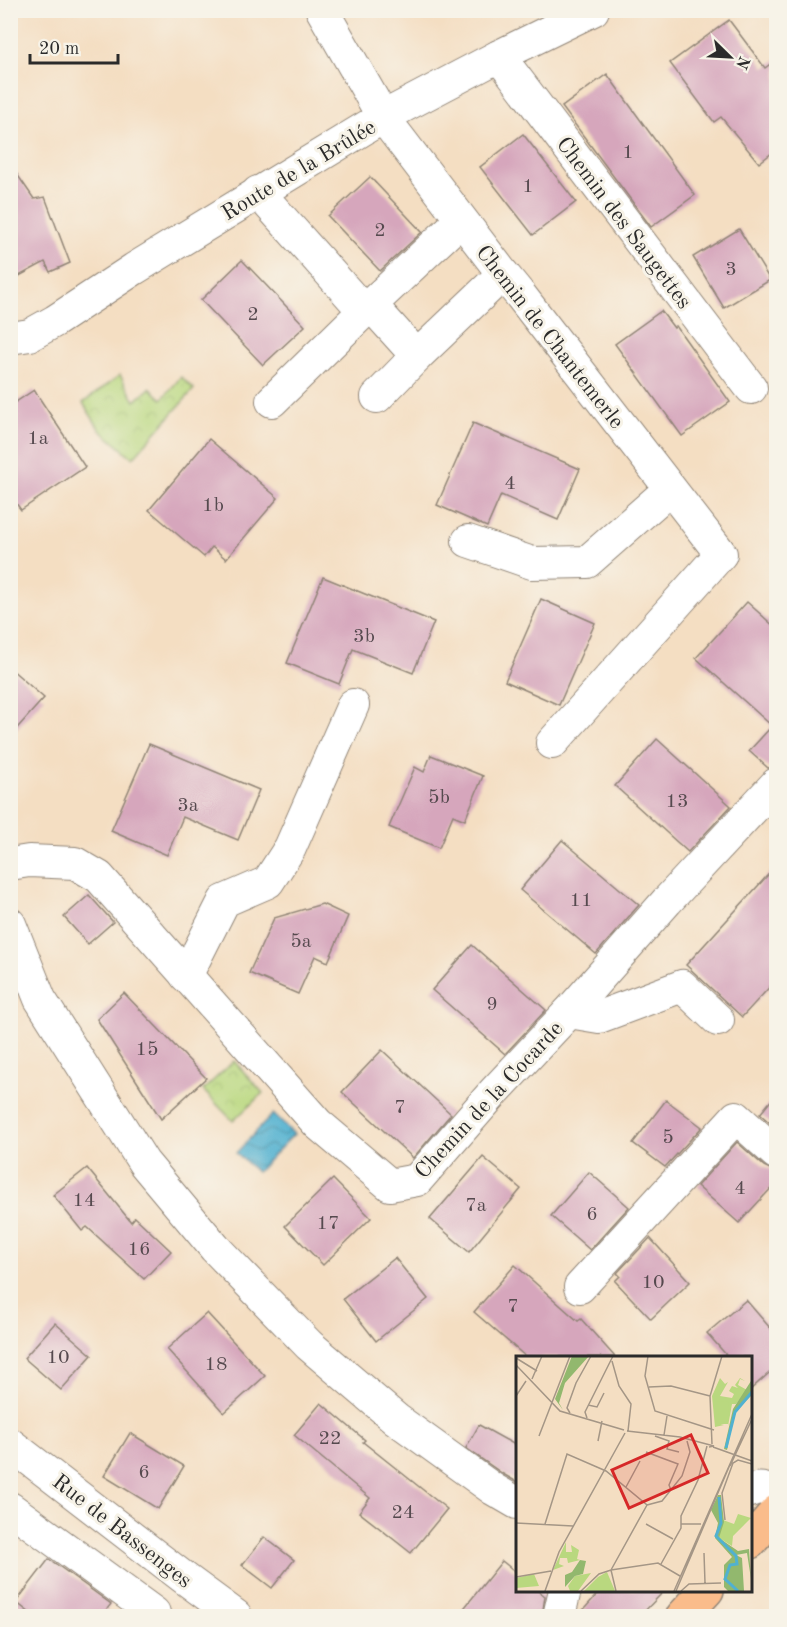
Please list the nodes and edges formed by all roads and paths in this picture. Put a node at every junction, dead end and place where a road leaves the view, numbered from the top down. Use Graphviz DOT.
graph roads {
  1 [pos="322,10"];
  2 [pos="593,10"];
  3 [pos="499,56"];
  4 [pos="383,117"];
  5 [pos="258,192"];
  6 [pos="462,220"];
  7 [pos="512,285"];
  8 [pos="367,308"];
  9 [pos="10,338"];
  10 [pos="417,356"];
  11 [pos="751,388"];
  12 [pos="377,397"];
  13 [pos="272,400"];
  14 [pos="646,431"];
  15 [pos="670,489"];
  16 [pos="468,541"];
  17 [pos="353,705"];
  18 [pos="552,743"];
  19 [pos="777,784"];
  20 [pos="10,864"];
  21 [pos="10,924"];
  22 [pos="186,976"];
  23 [pos="569,1012"];
  24 [pos="718,1020"];
  25 [pos="777,1153"];
  26 [pos="580,1287"];
  27 [pos="10,1444"];
  28 [pos="751,1491"];
  29 [pos="777,1496"];
  30 [pos="516,1502"];
  31 [pos="10,1508"];
  32 [pos="777,1512"];
  33 [pos="751,1541"];
  34 [pos="565,1591"];
  35 [pos="706,1591"];
  36 [pos="154,1614"];
  37 [pos="228,1614"];
  38 [pos="559,1617"];
  39 [pos="683,1617"];
  1 -- 4 [label="street, Chemin de Chantemerle"];
  2 -- 3 [label="street, Route de la Brûlée"];
  3 -- 4 [label="street, Route de la Brûlée"];
  3 -- 11 [label="street, Chemin des Saugettes"];
  4 -- 5 [label="street, Route de la Brûlée"];
  4 -- 6 [label="street, Chemin de Chantemerle"];
  5 -- 8 [label="street"];
  5 -- 9 [label="street, Route de la Brûlée"];
  6 -- 7 [label="street, Chemin de Chantemerle"];
  6 -- 8 [label="street"];
  7 -- 10 [label="street"];
  7 -- 14 [label="street"];
  7 -- 15 [label="street, Chemin de Chantemerle"];
  8 -- 10 [label="street"];
  8 -- 13 [label="street"];
  10 -- 12 [label="street"];
  15 -- 16 [label="street"];
  15 -- 18 [label="street, Chemin de Chantemerle"];
  17 -- 22 [label="street"];
  19 -- 23 [label="street, Chemin de la Cocarde"];
  20 -- 22 [label="street, Chemin de la Cocarde"];
  21 -- 30 [label="street"];
  22 -- 23 [label="street, Chemin de la Cocarde"];
  23 -- 24 [label="street"];
  25 -- 26 [label="street"];
  27 -- 37 [label="street, Rue de Bassenges"];
  28 -- 29 [label="street"];
  31 -- 36 [label="street"];
  32 -- 33 [label="main road"];
  34 -- 38 [label="street"];
  35 -- 39 [label="main road"];
}
